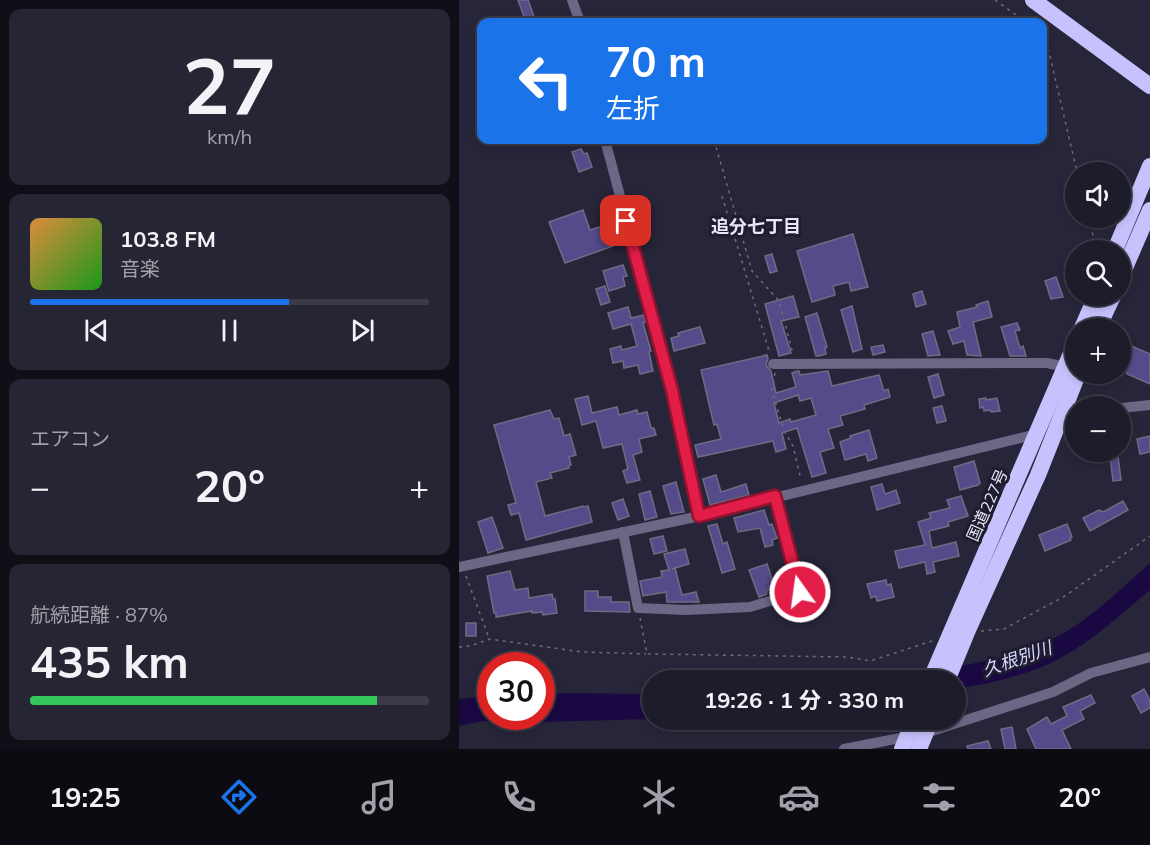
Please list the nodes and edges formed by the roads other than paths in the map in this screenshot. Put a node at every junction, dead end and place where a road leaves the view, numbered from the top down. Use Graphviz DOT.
graph roads {
  1 [pos="571,0"];
  2 [pos="1033,0"];
  3 [pos="578,18"];
  4 [pos="1150,86"];
  5 [pos="606,144"];
  6 [pos="1150,166"];
  7 [pos="1150,210"];
  8 [pos="1119,240"];
  9 [pos="1131,255"];
  10 [pos="773,364"];
  11 [pos="1065,368"];
  12 [pos="1065,382"];
  13 [pos="1068,384"];
  14 [pos="1150,405"];
  15 [pos="1131,407"];
  16 [pos="1065,415"];
  17 [pos="1059,418"];
  18 [pos="1035,436"];
  19 [pos="775,496"];
  20 [pos="699,516"];
  21 [pos="623,532"];
  22 [pos="460,564"];
  23 [pos="956,639"];
  24 [pos="1150,657"];
  25 [pos="937,670"];
  26 [pos="949,670"];
  27 [pos="966,717"];
  28 [pos="912,730"];
  29 [pos="926,730"];
  30 [pos="909,745"];
  31 [pos="844,749"];
  1 -- 3 [label="street"];
  2 -- 4 [label="highway"];
  5 -- 20 [label="street"];
  6 -- 8 [label="highway"];
  7 -- 9 [label="highway"];
  10 -- 11 [label="street"];
  12 -- 18 [label="highway, 国道227号"];
  13 -- 17 [label="highway, 国道227号"];
  14 -- 15 [label="street"];
  16 -- 17 [label="street"];
  17 -- 18 [label="street"];
  17 -- 23 [label="highway, 国道227号"];
  18 -- 19 [label="street"];
  18 -- 23 [label="highway, 国道227号"];
  19 -- 20 [label="street"];
  19 -- 21 [label="street"];
  20 -- 21 [label="street"];
  21 -- 22 [label="street"];
  23 -- 25 [label="highway, 国道227号"];
  23 -- 26 [label="highway, 国道227号"];
  24 -- 27 [label="street"];
  28 -- 30 [label="highway"];
  29 -- 30 [label="highway"];
  30 -- 31 [label="street"];
}
